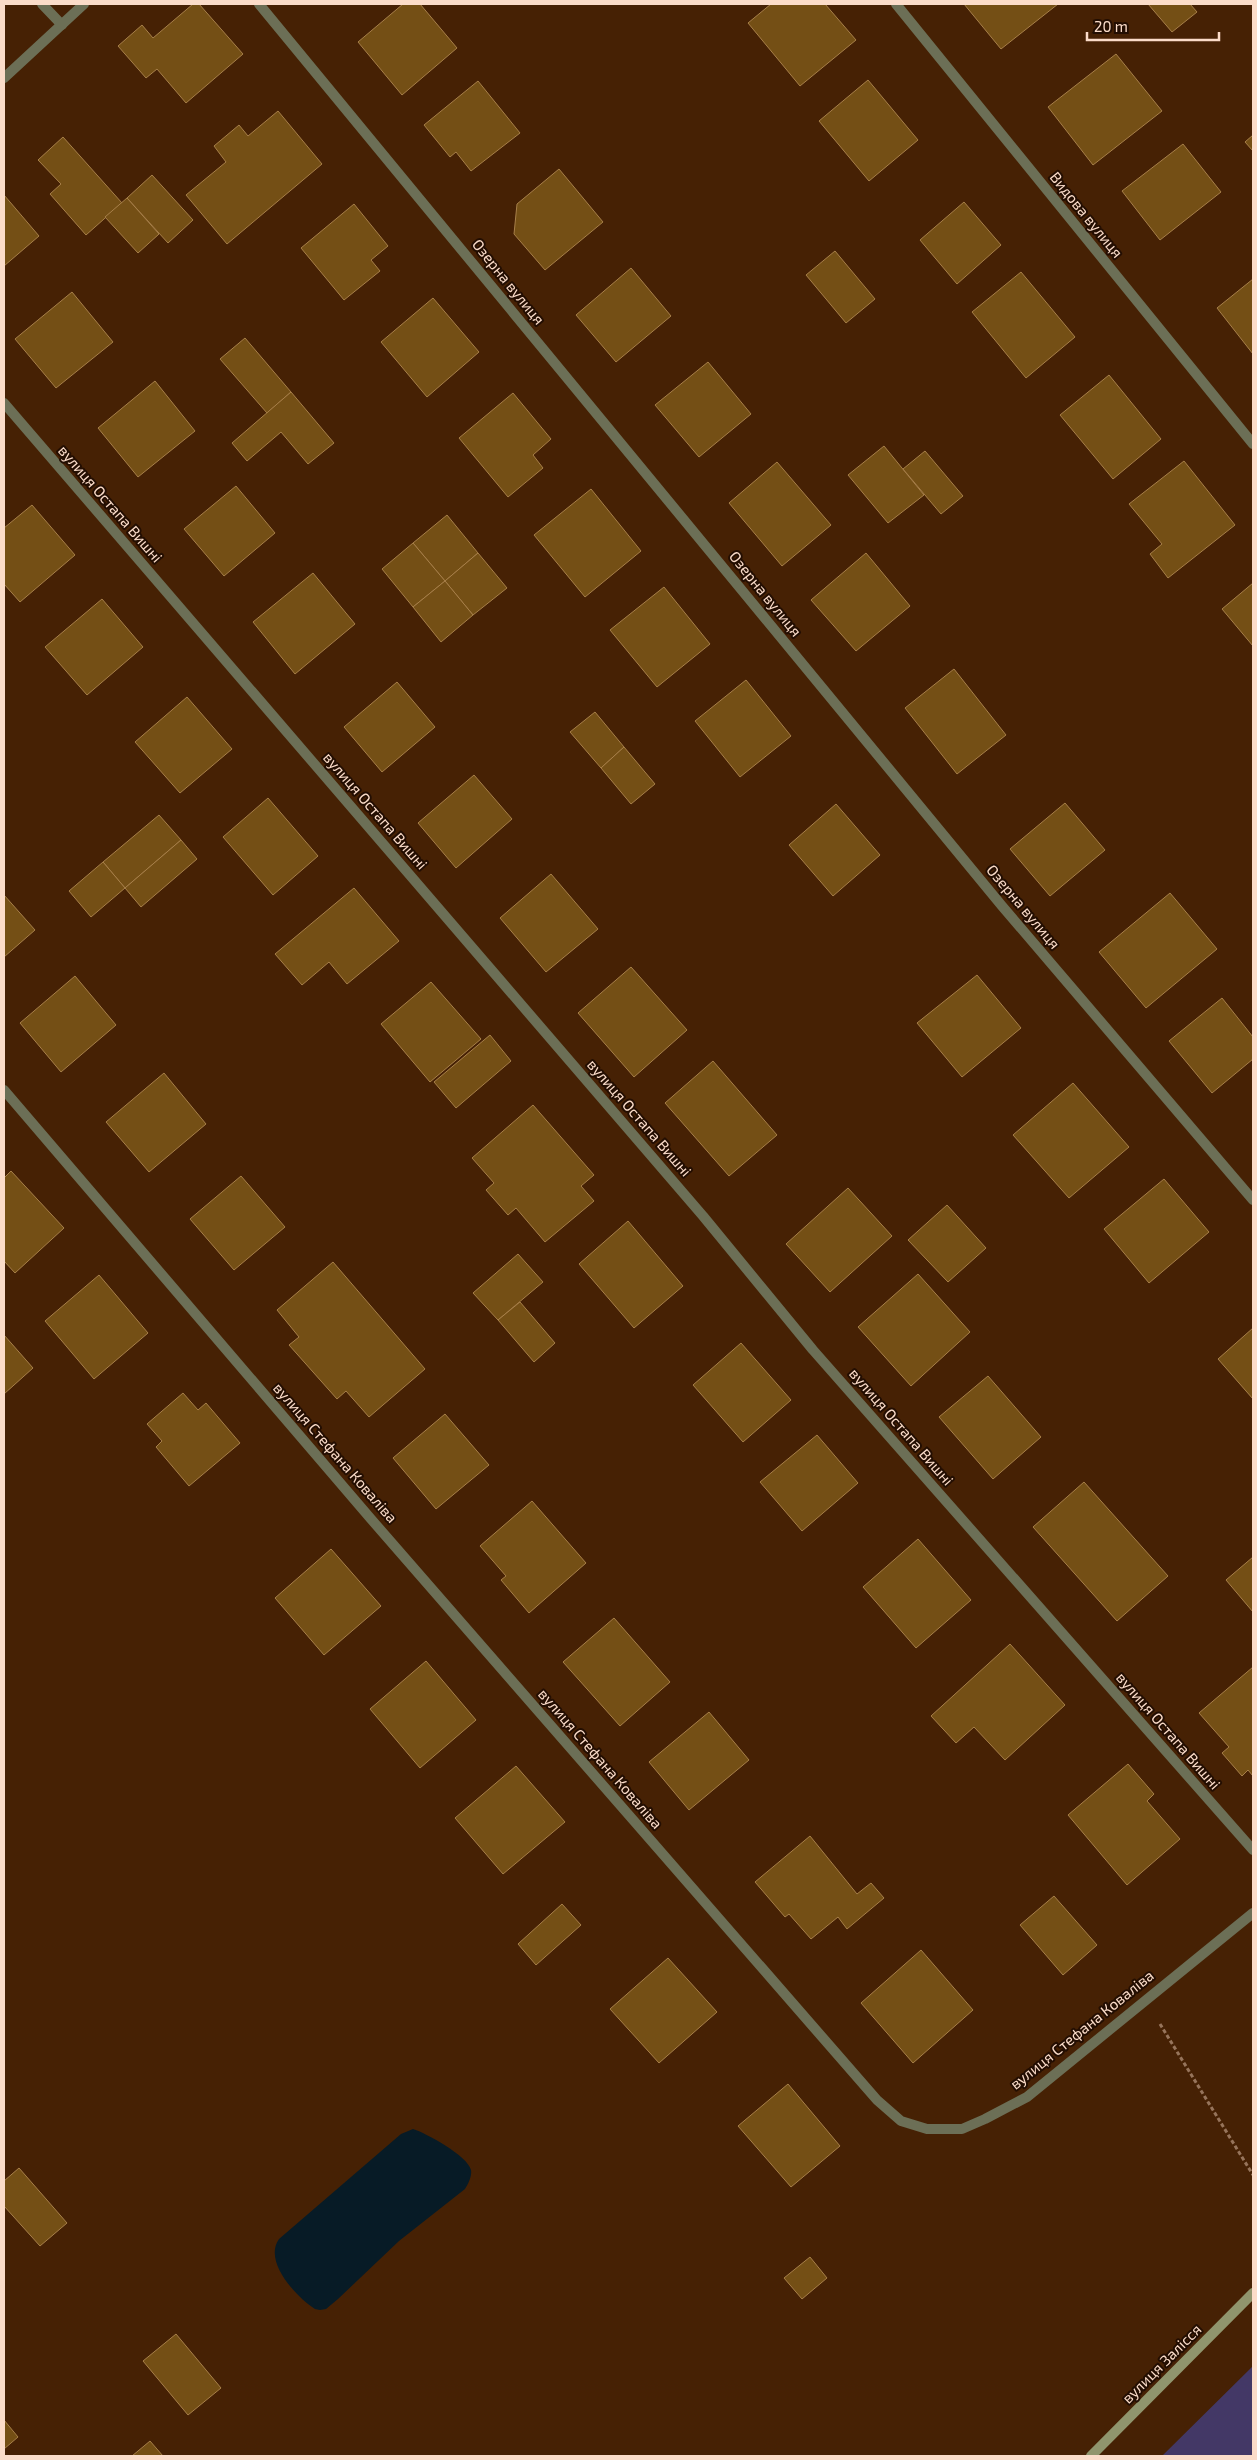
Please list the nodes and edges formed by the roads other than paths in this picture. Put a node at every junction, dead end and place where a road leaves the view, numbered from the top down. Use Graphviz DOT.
graph roads {
  1 [pos="42,4"];
  2 [pos="84,4"];
  3 [pos="259,4"];
  4 [pos="896,4"];
  5 [pos="62,25"];
  6 [pos="4,78"];
  7 [pos="4,403"];
  8 [pos="1253,444"];
  9 [pos="4,1090"];
  10 [pos="1253,1200"];
  11 [pos="1253,1850"];
  12 [pos="1253,1913"];
  13 [pos="1253,2293"];
  14 [pos="1091,2456"];
  1 -- 5 [label="street"];
  2 -- 5 [label="street"];
  3 -- 10 [label="street, Озерна вулиця"];
  4 -- 8 [label="street, Видова вулиця"];
  5 -- 6 [label="street"];
  7 -- 11 [label="street, вулиця Остапа Вишні"];
  9 -- 12 [label="street, вулиця Стефана Коваліва"];
  13 -- 14 [label="main road, вулиця Залісся"];
}
